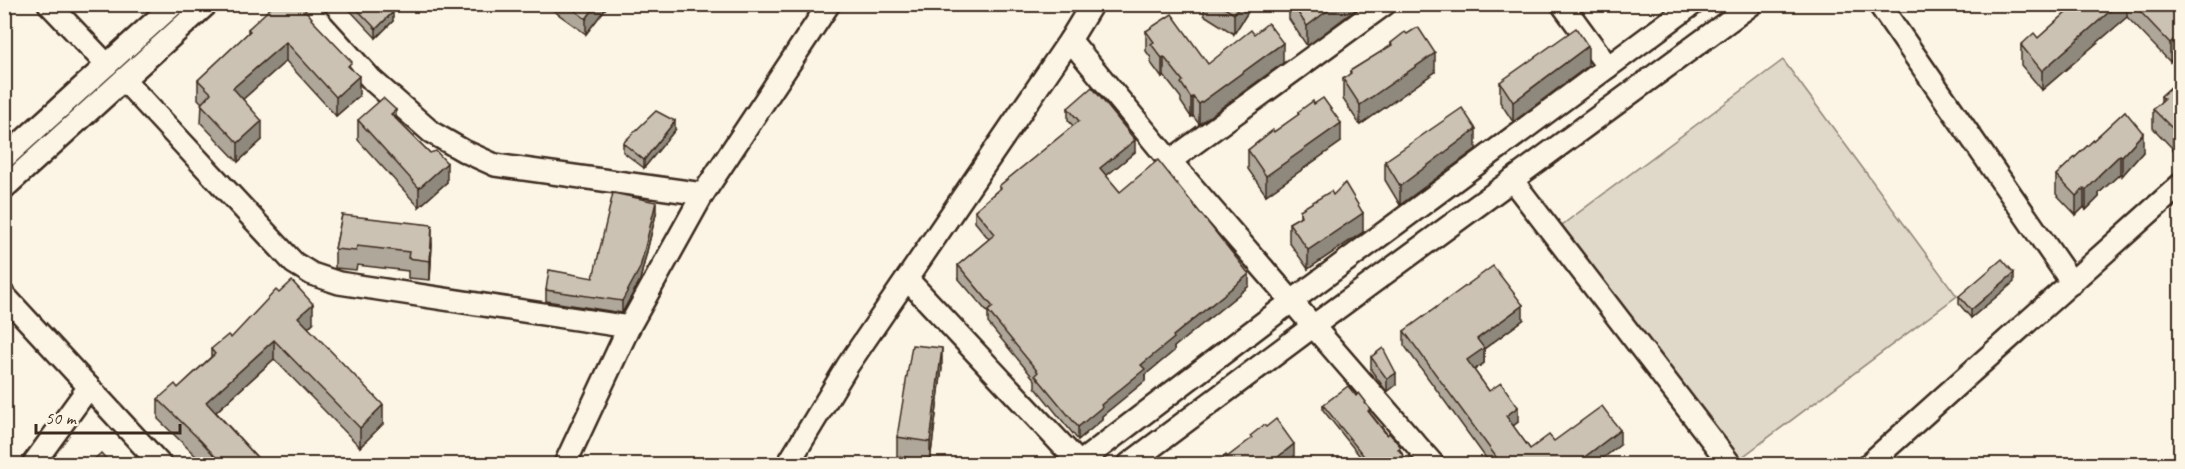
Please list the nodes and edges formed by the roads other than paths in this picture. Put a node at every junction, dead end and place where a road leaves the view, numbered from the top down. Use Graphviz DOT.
graph roads {
  1 [pos="49,4"];
  2 [pos="174,4"];
  3 [pos="207,4"];
  4 [pos="303,4"];
  5 [pos="829,4"];
  6 [pos="1092,4"];
  7 [pos="1385,4"];
  8 [pos="1562,4"];
  9 [pos="1692,4"];
  10 [pos="1752,4"];
  11 [pos="1879,4"];
  12 [pos="1070,40"];
  13 [pos="107,65"];
  14 [pos="1608,67"];
  15 [pos="124,80"];
  16 [pos="4,158"];
  17 [pos="1170,161"];
  18 [pos="1512,180"];
  19 [pos="2181,185"];
  20 [pos="4,188"];
  21 [pos="703,194"];
  22 [pos="907,279"];
  23 [pos="2072,283"];
  24 [pos="4,296"];
  25 [pos="1292,301"];
  26 [pos="629,327"];
  27 [pos="1312,327"];
  28 [pos="89,387"];
  29 [pos="1078,464"];
  30 [pos="33,465"];
  31 [pos="160,465"];
  32 [pos="565,465"];
  33 [pos="788,465"];
  34 [pos="1129,465"];
  35 [pos="1432,465"];
  36 [pos="1730,465"];
  37 [pos="1869,465"];
  1 -- 13 [label="street"];
  2 -- 13 [label="street"];
  3 -- 15 [label="street"];
  4 -- 21 [label="street"];
  5 -- 21 [label="street"];
  6 -- 12 [label="street"];
  7 -- 17 [label="street"];
  8 -- 14 [label="street"];
  9 -- 14 [label="street"];
  10 -- 18 [label="street"];
  11 -- 23 [label="street"];
  12 -- 17 [label="street"];
  12 -- 22 [label="street"];
  13 -- 16 [label="street"];
  14 -- 25 [label="street"];
  15 -- 20 [label="street"];
  15 -- 26 [label="street"];
  17 -- 25 [label="street"];
  18 -- 27 [label="street"];
  18 -- 36 [label="street"];
  19 -- 23 [label="street"];
  21 -- 26 [label="street"];
  22 -- 29 [label="street"];
  22 -- 33 [label="street"];
  23 -- 37 [label="street"];
  24 -- 28 [label="street"];
  25 -- 27 [label="street"];
  25 -- 29 [label="street"];
  26 -- 32 [label="street"];
  27 -- 34 [label="street"];
  27 -- 35 [label="street"];
  28 -- 30 [label="street"];
  28 -- 31 [label="street"];
}
